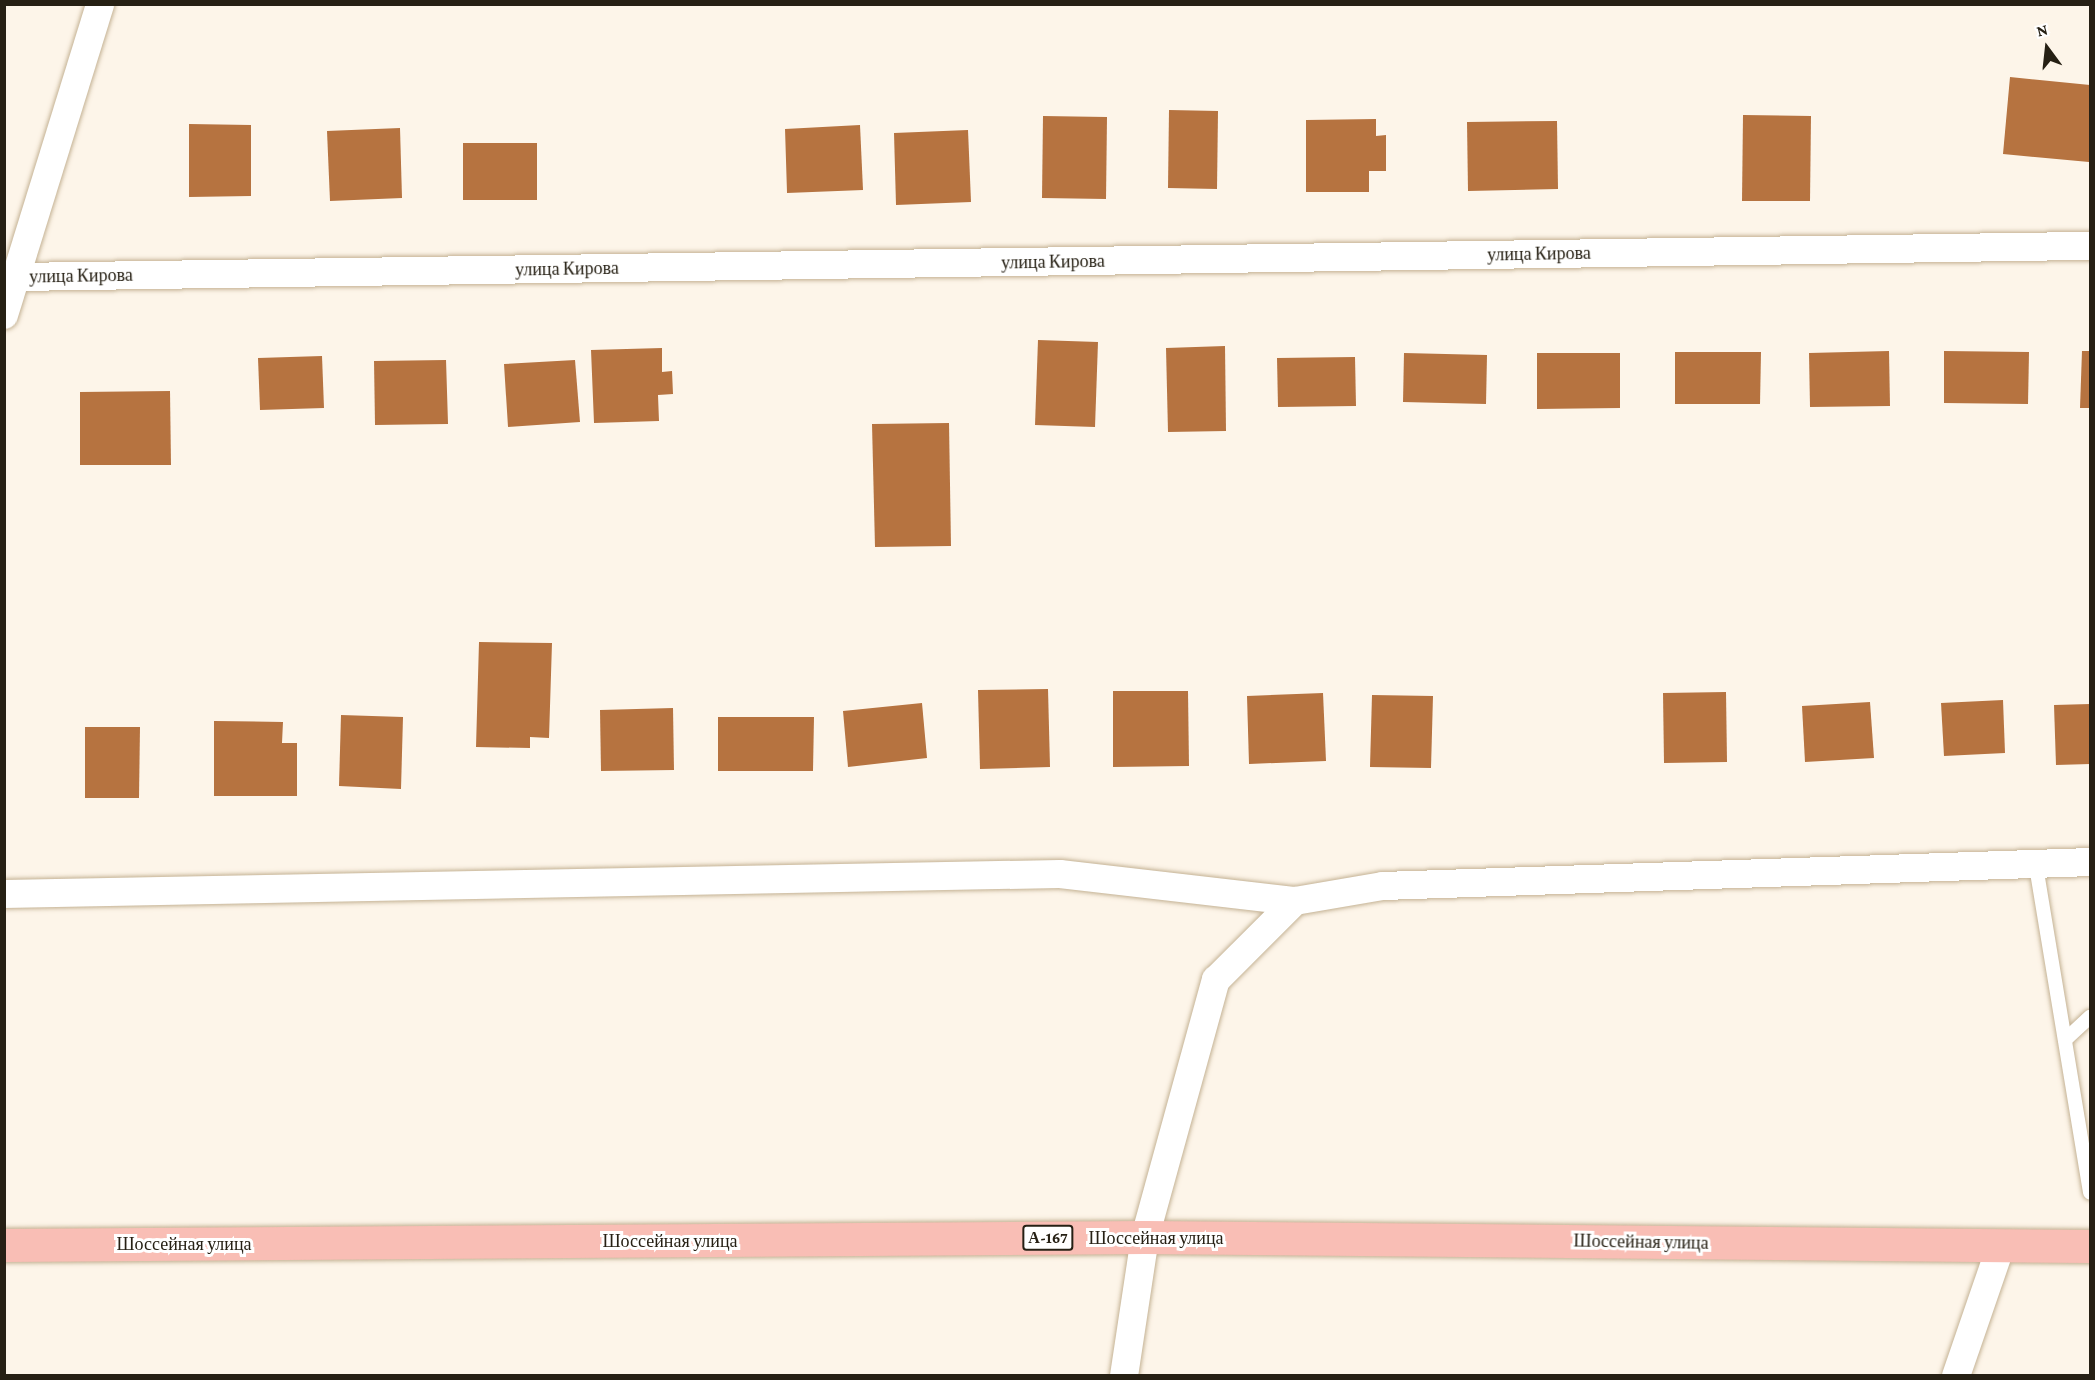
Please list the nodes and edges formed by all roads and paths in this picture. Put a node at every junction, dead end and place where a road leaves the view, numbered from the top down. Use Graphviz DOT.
graph roads {
  1 [pos="99,4"];
  2 [pos="2091,246"];
  3 [pos="16,277"];
  4 [pos="4,315"];
  5 [pos="2091,862"];
  6 [pos="2036,866"];
  7 [pos="4,894"];
  8 [pos="1295,901"];
  9 [pos="2091,1017"];
  10 [pos="2065,1040"];
  11 [pos="2091,1193"];
  12 [pos="1145,1237"];
  13 [pos="4,1245"];
  14 [pos="2001,1245"];
  15 [pos="2091,1246"];
  16 [pos="1124,1376"];
  17 [pos="1956,1376"];
  1 -- 3 [label="street"];
  2 -- 3 [label="street, улица Кирова"];
  3 -- 4 [label="street"];
  5 -- 6 [label="street"];
  6 -- 8 [label="street"];
  6 -- 10 [label="lane"];
  7 -- 8 [label="street"];
  8 -- 12 [label="street"];
  9 -- 10 [label="lane"];
  10 -- 11 [label="lane"];
  12 -- 13 [label="highway, Шоссейная улица / А-167"];
  12 -- 14 [label="highway, Шоссейная улица / А-167"];
  12 -- 16 [label="street"];
  14 -- 15 [label="highway, Шоссейная улица / А-167"];
  14 -- 17 [label="street"];
}
